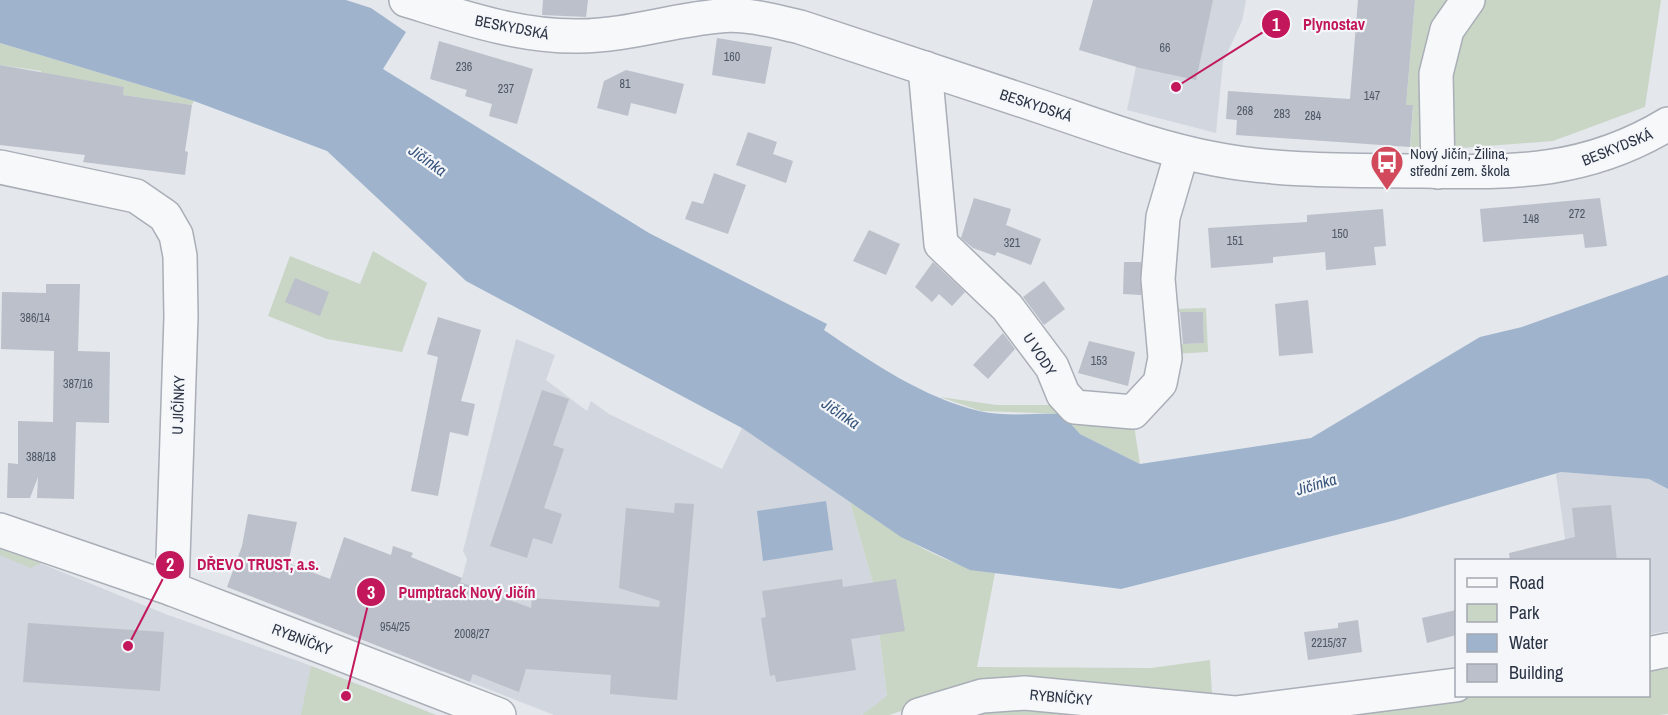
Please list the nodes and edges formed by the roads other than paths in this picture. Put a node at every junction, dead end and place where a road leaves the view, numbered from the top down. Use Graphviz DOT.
graph roads {
  1 [pos="406,0"];
  2 [pos="1468,0"];
  3 [pos="926,68"];
  4 [pos="1668,124"];
  5 [pos="1182,152"];
  6 [pos="0,167"];
  7 [pos="1438,172"];
  8 [pos="0,530"];
  9 [pos="172,589"];
  10 [pos="1668,650"];
  11 [pos="1650,654"];
  12 [pos="1455,685"];
  13 [pos="500,715"];
  14 [pos="919,715"];
  1 -- 3 [label="street, BESKYDSKÁ"];
  2 -- 7 [label="street"];
  3 -- 5 [label="street, BESKYDSKÁ"];
  3 -- 5 [label="street, U VODY"];
  4 -- 7 [label="street, BESKYDSKÁ"];
  5 -- 7 [label="street, BESKYDSKÁ"];
  6 -- 9 [label="street, U JIČÍNKY"];
  8 -- 9 [label="street"];
  9 -- 13 [label="street, RYBNÍČKY"];
  10 -- 11 [label="street"];
  12 -- 14 [label="street, RYBNÍČKY"];
}
